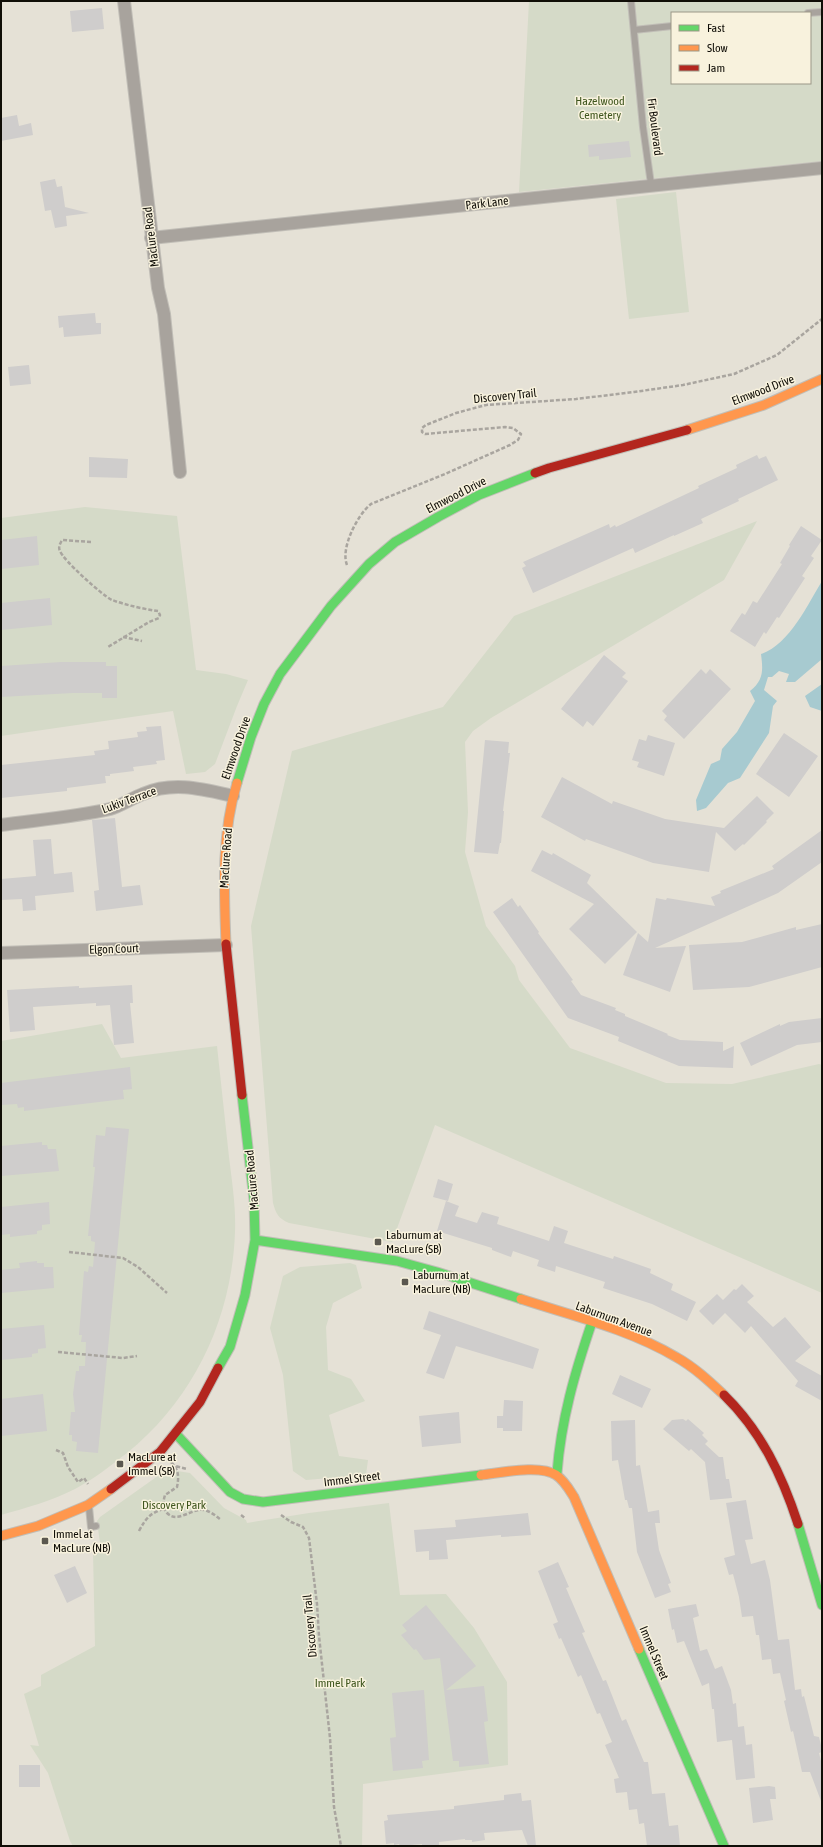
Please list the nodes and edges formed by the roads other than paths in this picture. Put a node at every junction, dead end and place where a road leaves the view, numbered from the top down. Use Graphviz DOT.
graph roads {
  1 [pos="124,1"];
  2 [pos="630,1"];
  3 [pos="822,12"];
  4 [pos="811,13"];
  5 [pos="671,26"];
  6 [pos="634,30"];
  7 [pos="822,168"];
  8 [pos="651,184"];
  9 [pos="152,238"];
  10 [pos="822,379"];
  11 [pos="180,472"];
  12 [pos="232,796"];
  13 [pos="1,825"];
  14 [pos="226,945"];
  15 [pos="1,953"];
  16 [pos="255,1240"];
  17 [pos="592,1322"];
  18 [pos="176,1434"];
  19 [pos="557,1473"];
  20 [pos="88,1505"];
  21 [pos="96,1526"];
  22 [pos="1,1536"];
  23 [pos="822,1605"];
  24 [pos="724,1846"];
  1 -- 9 [label="street, Maclure Road"];
  2 -- 6 [label="lane, Fir Boulevard"];
  3 -- 4 [label="lane"];
  5 -- 6 [label="lane"];
  6 -- 8 [label="lane, Fir Boulevard"];
  7 -- 8 [label="street, Park Lane"];
  8 -- 9 [label="street, Park Lane"];
  9 -- 11 [label="street, Maclure Road"];
  10 -- 12 [label="street, Elmwood Drive"];
  12 -- 13 [label="street, Lukiv Terrace"];
  12 -- 14 [label="street, Maclure Road"];
  14 -- 15 [label="street, Elgon Court"];
  14 -- 16 [label="street, Maclure Road"];
  16 -- 17 [label="street, Laburnum Avenue"];
  16 -- 18 [label="street, Maclure Road"];
  17 -- 19 [label="street"];
  17 -- 23 [label="street, Laburnum Avenue"];
  18 -- 19 [label="street, Immel Street"];
  18 -- 20 [label="street, Maclure Road"];
  19 -- 24 [label="street, Immel Street"];
  20 -- 21 [label="lane"];
  20 -- 22 [label="street"];
}
